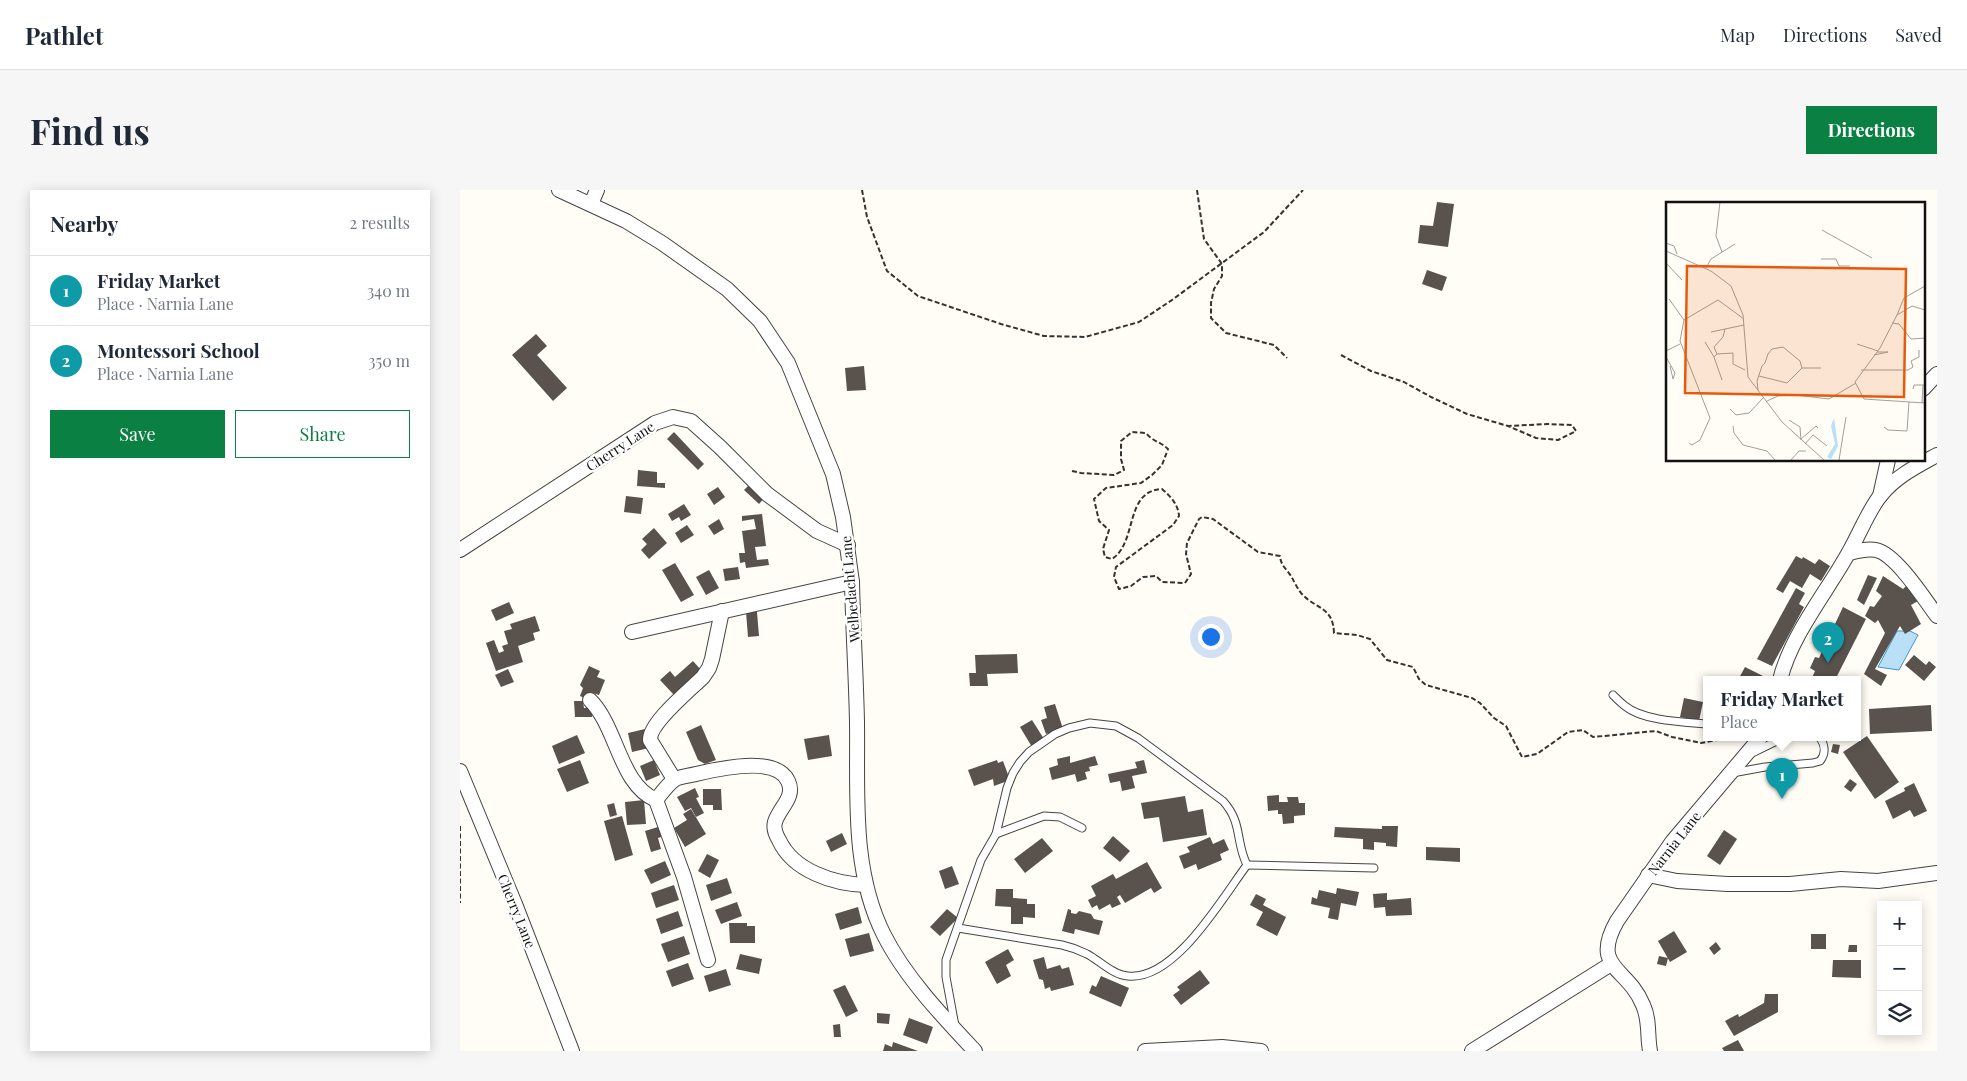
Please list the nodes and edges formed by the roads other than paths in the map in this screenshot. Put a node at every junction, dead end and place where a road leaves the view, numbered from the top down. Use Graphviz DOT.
graph roads {
  1 [pos="559,190"];
  2 [pos="597,190"];
  3 [pos="591,204"];
  4 [pos="1937,374"];
  5 [pos="1924,388"];
  6 [pos="1937,455"];
  7 [pos="1888,461"];
  8 [pos="1880,496"];
  9 [pos="848,545"];
  10 [pos="460,550"];
  11 [pos="1849,553"];
  12 [pos="852,582"];
  13 [pos="722,611"];
  14 [pos="1937,616"];
  15 [pos="632,632"];
  16 [pos="1782,676"];
  17 [pos="1613,695"];
  18 [pos="590,700"];
  19 [pos="1703,724"];
  20 [pos="1754,741"];
  21 [pos="1776,741"];
  22 [pos="1822,741"];
  23 [pos="1748,754"];
  24 [pos="460,771"];
  25 [pos="1732,773"];
  26 [pos="674,780"];
  27 [pos="656,800"];
  28 [pos="1082,828"];
  29 [pos="996,834"];
  30 [pos="1247,865"];
  31 [pos="1374,868"];
  32 [pos="1937,873"];
  33 [pos="1648,875"];
  34 [pos="866,885"];
  35 [pos="958,928"];
  36 [pos="708,960"];
  37 [pos="1609,961"];
  38 [pos="956,1030"];
  39 [pos="572,1051"];
  40 [pos="976,1051"];
  41 [pos="1145,1051"];
  42 [pos="1261,1051"];
  43 [pos="1472,1051"];
  44 [pos="1650,1051"];
  1 -- 3 [label="street, Welbedacht Lane"];
  2 -- 3 [label="street"];
  3 -- 9 [label="street, Welbedacht Lane"];
  4 -- 5 [label="street"];
  6 -- 8 [label="street"];
  7 -- 8 [label="street"];
  8 -- 11 [label="street"];
  9 -- 10 [label="street, Cherry Lane"];
  9 -- 12 [label="street, Welbedacht Lane"];
  11 -- 14 [label="street"];
  11 -- 16 [label="street"];
  12 -- 13 [label="street"];
  12 -- 34 [label="street, Welbedacht Lane"];
  13 -- 15 [label="street"];
  13 -- 26 [label="street"];
  17 -- 19 [label="lane"];
  18 -- 27 [label="street"];
  20 -- 23 [label="street, Narnia Lane"];
  21 -- 23 [label="lane"];
  22 -- 25 [label="lane"];
  23 -- 25 [label="street, Narnia Lane"];
  24 -- 39 [label="street, Cherry Lane"];
  25 -- 33 [label="street, Narnia Lane"];
  26 -- 27 [label="street"];
  26 -- 34 [label="street"];
  27 -- 36 [label="street"];
  28 -- 29 [label="lane"];
  29 -- 30 [label="lane"];
  29 -- 35 [label="lane"];
  30 -- 31 [label="lane"];
  30 -- 35 [label="lane"];
  32 -- 33 [label="street"];
  33 -- 37 [label="street, Narnia Lane"];
  34 -- 38 [label="street, Welbedacht Lane"];
  35 -- 38 [label="lane"];
  37 -- 43 [label="street"];
  37 -- 44 [label="street"];
  38 -- 40 [label="street, Welbedacht Lane"];
  41 -- 42 [label="street"];
}
